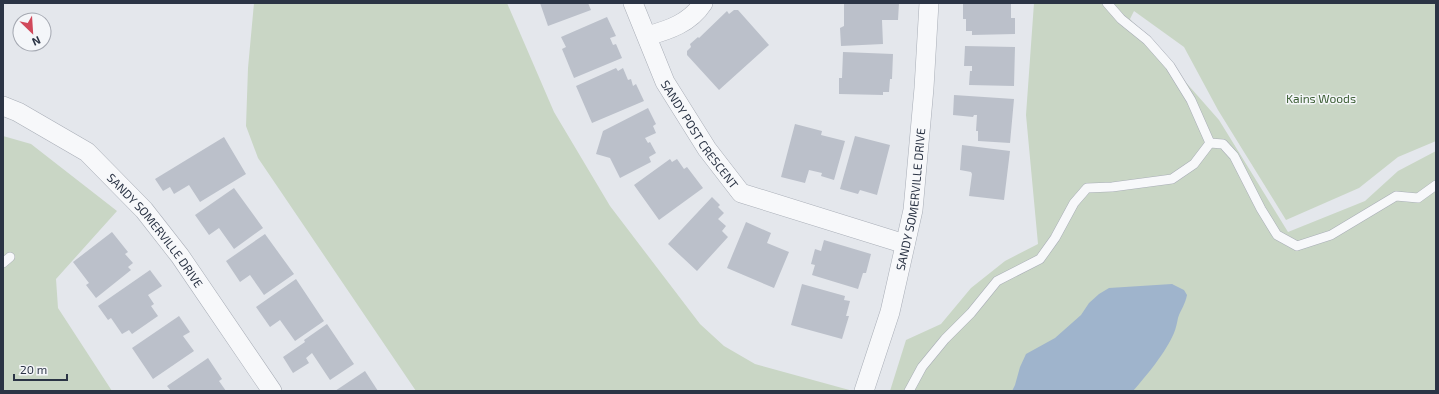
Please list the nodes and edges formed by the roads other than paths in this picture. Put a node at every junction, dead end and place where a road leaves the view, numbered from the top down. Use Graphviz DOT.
graph roads {
  1 [pos="633,3"];
  2 [pos="703,3"];
  3 [pos="929,3"];
  4 [pos="1107,3"];
  5 [pos="647,36"];
  6 [pos="3,106"];
  7 [pos="1210,143"];
  8 [pos="1436,185"];
  9 [pos="905,244"];
  10 [pos="272,391"];
  11 [pos="864,391"];
  12 [pos="908,391"];
  1 -- 5 [label="street, SANDY POST CRESCENT"];
  2 -- 5 [label="street"];
  3 -- 9 [label="street, SANDY SOMERVILLE DRIVE"];
  4 -- 7 [label="lane"];
  5 -- 9 [label="street, SANDY POST CRESCENT"];
  6 -- 10 [label="street, SANDY SOMERVILLE DRIVE"];
  7 -- 8 [label="lane"];
  7 -- 12 [label="lane"];
  9 -- 11 [label="street, SANDY SOMERVILLE DRIVE"];
}
